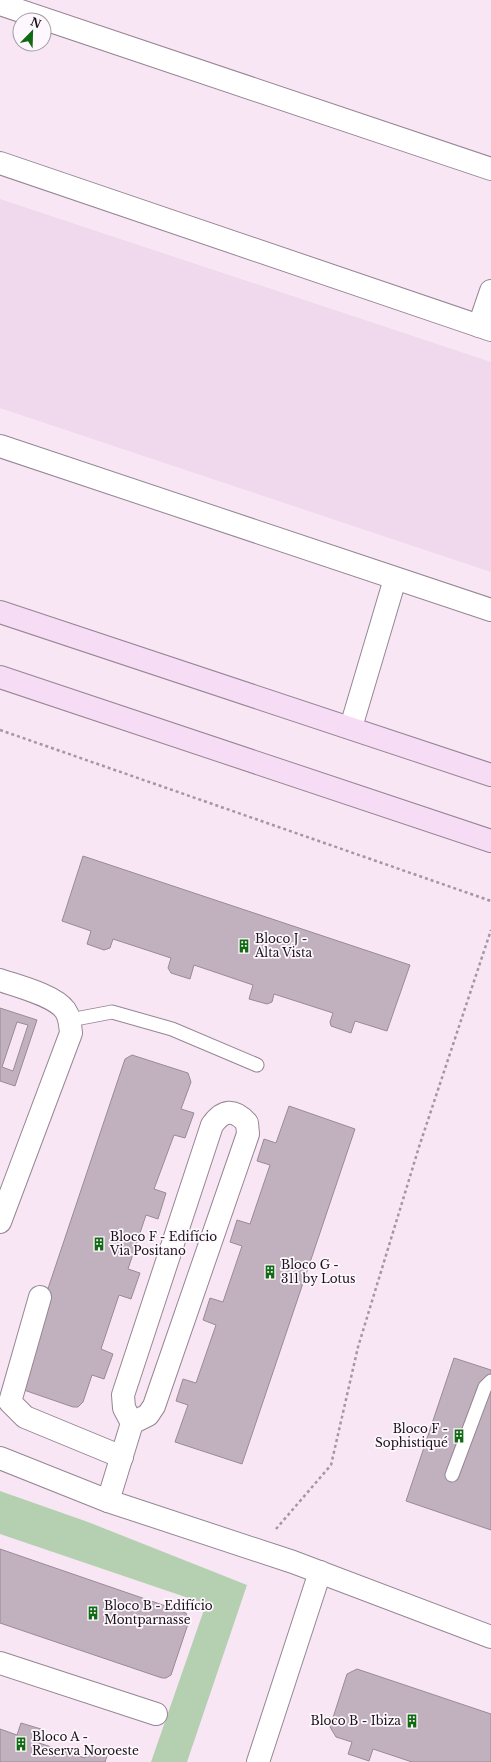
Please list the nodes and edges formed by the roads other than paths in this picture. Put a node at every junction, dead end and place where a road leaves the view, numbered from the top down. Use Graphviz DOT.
graph roads {
  1 [pos="0,4"];
  2 [pos="0,163"];
  3 [pos="491,169"];
  4 [pos="491,291"];
  5 [pos="485,328"];
  6 [pos="0,446"];
  7 [pos="395,579"];
  8 [pos="491,610"];
  9 [pos="0,612"];
  10 [pos="0,677"];
  11 [pos="351,727"];
  12 [pos="491,775"];
  13 [pos="491,841"];
  14 [pos="0,980"];
  15 [pos="70,1020"];
  16 [pos="256,1065"];
  17 [pos="0,1222"];
  18 [pos="40,1297"];
  19 [pos="491,1381"];
  20 [pos="132,1423"];
  21 [pos="122,1457"];
  22 [pos="0,1458"];
  23 [pos="452,1475"];
  24 [pos="108,1501"];
  25 [pos="320,1572"];
  26 [pos="491,1637"];
  27 [pos="0,1663"];
  28 [pos="156,1714"];
  29 [pos="258,1762"];
  1 -- 3 [label="street"];
  2 -- 5 [label="street"];
  4 -- 5 [label="street"];
  6 -- 7 [label="street"];
  7 -- 8 [label="street"];
  7 -- 11 [label="street"];
  9 -- 11 [label="street"];
  10 -- 13 [label="street"];
  11 -- 12 [label="street"];
  14 -- 15 [label="street"];
  15 -- 16 [label="lane"];
  15 -- 17 [label="street"];
  18 -- 21 [label="street"];
  19 -- 23 [label="lane"];
  20 -- 20 [label="street"];
  20 -- 21 [label="street"];
  21 -- 24 [label="street"];
  22 -- 24 [label="street"];
  24 -- 25 [label="street"];
  25 -- 26 [label="street"];
  25 -- 29 [label="street"];
  27 -- 28 [label="street"];
}
